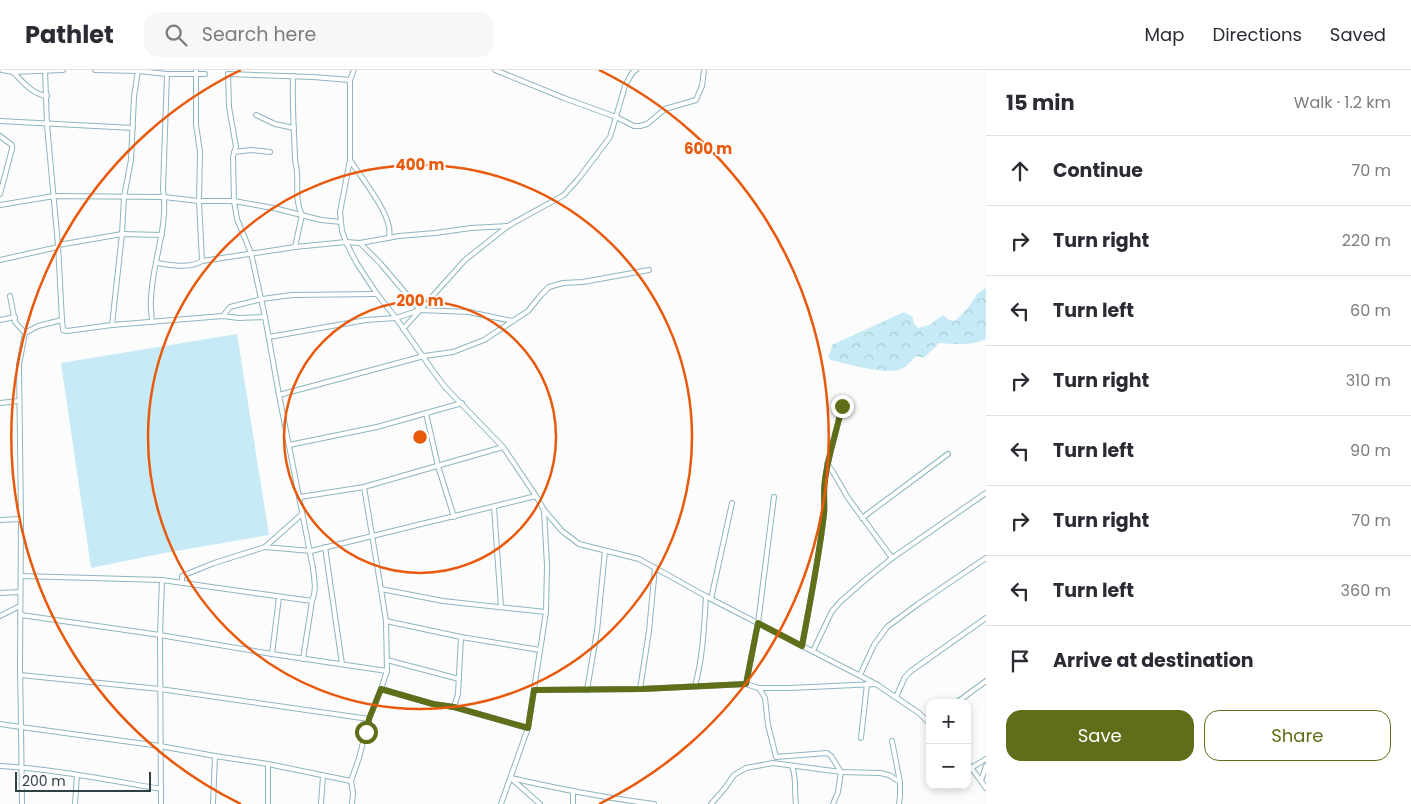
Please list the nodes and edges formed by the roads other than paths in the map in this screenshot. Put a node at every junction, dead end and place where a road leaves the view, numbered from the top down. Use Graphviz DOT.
graph roads {
  1 [pos="2,70"];
  2 [pos="45,70"];
  3 [pos="63,70"];
  4 [pos="95,70"];
  5 [pos="354,70"];
  6 [pos="494,70"];
  7 [pos="636,70"];
  8 [pos="704,70"];
  9 [pos="138,71"];
  10 [pos="13,72"];
  11 [pos="196,72"];
  12 [pos="236,72"];
  13 [pos="167,74"];
  14 [pos="205,74"];
  15 [pos="293,76"];
  16 [pos="350,80"];
  17 [pos="47,96"];
  18 [pos="256,115"];
  19 [pos="616,117"];
  20 [pos="0,121"];
  21 [pos="47,125"];
  22 [pos="133,128"];
  23 [pos="294,128"];
  24 [pos="0,136"];
  25 [pos="234,152"];
  26 [pos="270,152"];
  27 [pos="350,160"];
  28 [pos="0,194"];
  29 [pos="54,196"];
  30 [pos="124,196"];
  31 [pos="164,197"];
  32 [pos="199,201"];
  33 [pos="234,201"];
  34 [pos="0,206"];
  35 [pos="302,215"];
  36 [pos="340,222"];
  37 [pos="508,226"];
  38 [pos="122,234"];
  39 [pos="162,235"];
  40 [pos="389,237"];
  41 [pos="346,242"];
  42 [pos="360,243"];
  43 [pos="58,246"];
  44 [pos="295,247"];
  45 [pos="251,253"];
  46 [pos="0,260"];
  47 [pos="202,261"];
  48 [pos="156,263"];
  49 [pos="649,270"];
  50 [pos="377,294"];
  51 [pos="10,296"];
  52 [pos="262,299"];
  53 [pos="420,310"];
  54 [pos="223,316"];
  55 [pos="15,317"];
  56 [pos="265,318"];
  57 [pos="396,318"];
  58 [pos="0,320"];
  59 [pos="62,320"];
  60 [pos="512,321"];
  61 [pos="152,322"];
  62 [pos="112,325"];
  63 [pos="403,329"];
  64 [pos="25,333"];
  65 [pos="269,337"];
  66 [pos="424,356"];
  67 [pos="279,395"];
  68 [pos="19,401"];
  69 [pos="0,403"];
  70 [pos="462,403"];
  71 [pos="842,406"];
  72 [pos="426,413"];
  73 [pos="289,445"];
  74 [pos="503,447"];
  75 [pos="948,454"];
  76 [pos="827,464"];
  77 [pos="438,466"];
  78 [pos="364,487"];
  79 [pos="986,493"];
  80 [pos="536,496"];
  81 [pos="300,497"];
  82 [pos="774,497"];
  83 [pos="732,503"];
  84 [pos="494,506"];
  85 [pos="544,510"];
  86 [pos="302,514"];
  87 [pos="454,517"];
  88 [pos="862,518"];
  89 [pos="21,519"];
  90 [pos="0,520"];
  91 [pos="372,537"];
  92 [pos="265,547"];
  93 [pos="325,547"];
  94 [pos="311,551"];
  95 [pos="605,551"];
  96 [pos="892,558"];
  97 [pos="986,558"];
  98 [pos="655,568"];
  99 [pos="20,576"];
  100 [pos="162,580"];
  101 [pos="182,583"];
  102 [pos="382,589"];
  103 [pos="20,592"];
  104 [pos="0,593"];
  105 [pos="706,596"];
  106 [pos="279,597"];
  107 [pos="711,599"];
  108 [pos="312,601"];
  109 [pos="20,606"];
  110 [pos="501,607"];
  111 [pos="546,612"];
  112 [pos="21,615"];
  113 [pos="0,616"];
  114 [pos="986,618"];
  115 [pos="386,621"];
  116 [pos="758,623"];
  117 [pos="160,635"];
  118 [pos="461,637"];
  119 [pos="802,646"];
  120 [pos="540,650"];
  121 [pos="813,651"];
  122 [pos="272,654"];
  123 [pos="303,658"];
  124 [pos="387,660"];
  125 [pos="342,664"];
  126 [pos="386,671"];
  127 [pos="20,674"];
  128 [pos="860,675"];
  129 [pos="459,679"];
  130 [pos="986,681"];
  131 [pos="746,684"];
  132 [pos="867,684"];
  133 [pos="876,684"];
  134 [pos="695,686"];
  135 [pos="758,688"];
  136 [pos="160,689"];
  137 [pos="381,689"];
  138 [pos="640,689"];
  139 [pos="534,690"];
  140 [pos="587,690"];
  141 [pos="896,697"];
  142 [pos="961,699"];
  143 [pos="454,707"];
  144 [pos="369,719"];
  145 [pos="926,719"];
  146 [pos="0,724"];
  147 [pos="21,727"];
  148 [pos="528,728"];
  149 [pos="861,738"];
  150 [pos="892,741"];
  151 [pos="160,746"];
  152 [pos="215,756"];
  153 [pos="776,757"];
  154 [pos="986,759"];
  155 [pos="773,763"];
  156 [pos="268,764"];
  157 [pos="0,766"];
  158 [pos="792,766"];
  159 [pos="986,766"];
  160 [pos="21,767"];
  161 [pos="971,768"];
  162 [pos="841,772"];
  163 [pos="76,775"];
  164 [pos="323,776"];
  165 [pos="511,778"];
  166 [pos="981,781"];
  167 [pos="351,782"];
  168 [pos="900,782"];
  169 [pos="986,788"];
  170 [pos="161,790"];
  171 [pos="573,792"];
  172 [pos="612,802"];
  173 [pos="22,804"];
  174 [pos="75,804"];
  175 [pos="161,804"];
  176 [pos="213,804"];
  177 [pos="268,804"];
  178 [pos="321,804"];
  179 [pos="352,804"];
  180 [pos="501,804"];
  181 [pos="540,804"];
  182 [pos="573,804"];
  183 [pos="654,804"];
  184 [pos="711,804"];
  185 [pos="796,804"];
  186 [pos="833,804"];
  187 [pos="899,804"];
  1 -- 10 [label="street"];
  2 -- 3 [label="street"];
  2 -- 10 [label="street"];
  2 -- 17 [label="street"];
  4 -- 9 [label="street"];
  5 -- 16 [label="street"];
  6 -- 19 [label="street"];
  7 -- 19 [label="street"];
  8 -- 19 [label="street"];
  9 -- 13 [label="street"];
  9 -- 22 [label="street"];
  10 -- 17 [label="street"];
  11 -- 13 [label="street"];
  11 -- 14 [label="street"];
  11 -- 32 [label="street"];
  12 -- 15 [label="street"];
  12 -- 25 [label="street"];
  13 -- 31 [label="street"];
  15 -- 16 [label="street"];
  15 -- 23 [label="street"];
  16 -- 27 [label="street"];
  17 -- 21 [label="street"];
  18 -- 23 [label="street"];
  19 -- 37 [label="street"];
  20 -- 21 [label="street"];
  21 -- 22 [label="street"];
  21 -- 29 [label="street"];
  22 -- 30 [label="street"];
  23 -- 35 [label="street"];
  24 -- 28 [label="street"];
  25 -- 26 [label="street"];
  25 -- 33 [label="street"];
  27 -- 36 [label="street"];
  27 -- 40 [label="street"];
  29 -- 30 [label="street"];
  29 -- 34 [label="street"];
  29 -- 43 [label="street"];
  30 -- 31 [label="street"];
  30 -- 38 [label="street"];
  31 -- 32 [label="street"];
  31 -- 39 [label="street"];
  32 -- 33 [label="street"];
  32 -- 47 [label="street"];
  33 -- 35 [label="street"];
  33 -- 45 [label="street"];
  35 -- 36 [label="street"];
  35 -- 44 [label="street"];
  36 -- 41 [label="street"];
  37 -- 40 [label="street"];
  37 -- 53 [label="street"];
  38 -- 39 [label="street"];
  38 -- 43 [label="street"];
  38 -- 62 [label="street"];
  39 -- 48 [label="street"];
  40 -- 42 [label="street"];
  41 -- 42 [label="street"];
  41 -- 44 [label="street"];
  41 -- 50 [label="street"];
  42 -- 53 [label="street"];
  43 -- 46 [label="street"];
  43 -- 59 [label="street"];
  44 -- 45 [label="street"];
  45 -- 47 [label="street"];
  45 -- 52 [label="street"];
  47 -- 48 [label="street"];
  48 -- 61 [label="street"];
  49 -- 60 [label="street"];
  50 -- 52 [label="street"];
  50 -- 57 [label="street"];
  51 -- 55 [label="street"];
  52 -- 54 [label="street"];
  52 -- 56 [label="street"];
  53 -- 57 [label="street"];
  53 -- 60 [label="street"];
  53 -- 63 [label="street"];
  54 -- 56 [label="street"];
  54 -- 61 [label="street"];
  55 -- 58 [label="street"];
  55 -- 64 [label="street"];
  56 -- 65 [label="street"];
  57 -- 63 [label="street"];
  57 -- 65 [label="street"];
  59 -- 62 [label="street"];
  59 -- 64 [label="street"];
  60 -- 66 [label="street"];
  61 -- 62 [label="street"];
  63 -- 66 [label="street"];
  64 -- 68 [label="street"];
  65 -- 67 [label="street"];
  66 -- 67 [label="street"];
  66 -- 70 [label="street"];
  67 -- 73 [label="street"];
  68 -- 69 [label="street"];
  68 -- 89 [label="street"];
  70 -- 72 [label="street"];
  70 -- 74 [label="street"];
  71 -- 76 [label="street"];
  72 -- 73 [label="street"];
  72 -- 77 [label="street"];
  73 -- 81 [label="street"];
  74 -- 77 [label="street"];
  74 -- 80 [label="street"];
  75 -- 88 [label="street"];
  76 -- 88 [label="street"];
  76 -- 119 [label="street"];
  77 -- 78 [label="street"];
  77 -- 87 [label="street"];
  78 -- 81 [label="street"];
  78 -- 91 [label="street"];
  79 -- 96 [label="street"];
  80 -- 84 [label="street"];
  80 -- 85 [label="street"];
  81 -- 86 [label="street"];
  82 -- 116 [label="street"];
  83 -- 107 [label="street"];
  84 -- 87 [label="street"];
  84 -- 110 [label="street"];
  85 -- 95 [label="street"];
  85 -- 111 [label="street"];
  86 -- 92 [label="street"];
  86 -- 94 [label="street"];
  87 -- 91 [label="street"];
  88 -- 96 [label="street"];
  89 -- 90 [label="street"];
  89 -- 99 [label="street"];
  91 -- 93 [label="street"];
  91 -- 102 [label="street"];
  92 -- 94 [label="street"];
  92 -- 101 [label="street"];
  93 -- 94 [label="street"];
  93 -- 125 [label="street"];
  94 -- 108 [label="street"];
  95 -- 98 [label="street"];
  95 -- 140 [label="street"];
  96 -- 121 [label="street"];
  97 -- 128 [label="street"];
  98 -- 105 [label="street"];
  98 -- 138 [label="street"];
  99 -- 100 [label="street"];
  99 -- 103 [label="street"];
  100 -- 101 [label="street"];
  100 -- 117 [label="street"];
  101 -- 106 [label="street"];
  102 -- 110 [label="street"];
  102 -- 115 [label="street"];
  103 -- 104 [label="street"];
  103 -- 109 [label="street"];
  105 -- 107 [label="street"];
  105 -- 134 [label="street"];
  106 -- 108 [label="street"];
  106 -- 122 [label="street"];
  107 -- 116 [label="street"];
  108 -- 123 [label="street"];
  109 -- 112 [label="street"];
  109 -- 113 [label="street"];
  110 -- 111 [label="street"];
  111 -- 120 [label="street"];
  112 -- 117 [label="street"];
  112 -- 127 [label="street"];
  114 -- 141 [label="street"];
  115 -- 118 [label="street"];
  115 -- 124 [label="street"];
  116 -- 119 [label="street"];
  116 -- 131 [label="street"];
  117 -- 122 [label="street"];
  117 -- 136 [label="street"];
  118 -- 120 [label="street"];
  118 -- 129 [label="street"];
  119 -- 121 [label="street"];
  120 -- 139 [label="street"];
  121 -- 128 [label="street"];
  122 -- 123 [label="street"];
  123 -- 125 [label="street"];
  124 -- 126 [label="street"];
  124 -- 129 [label="street"];
  125 -- 126 [label="street"];
  126 -- 137 [label="street"];
  127 -- 136 [label="street"];
  127 -- 147 [label="street"];
  128 -- 133 [label="street"];
  129 -- 143 [label="street"];
  130 -- 142 [label="street"];
  131 -- 134 [label="street"];
  131 -- 135 [label="street"];
  132 -- 133 [label="street"];
  132 -- 135 [label="street"];
  132 -- 149 [label="street"];
  133 -- 141 [label="street"];
  134 -- 138 [label="street"];
  135 -- 153 [label="street"];
  136 -- 144 [label="street"];
  136 -- 151 [label="street"];
  137 -- 143 [label="street"];
  137 -- 144 [label="street"];
  138 -- 140 [label="street"];
  139 -- 140 [label="street"];
  139 -- 148 [label="street"];
  141 -- 145 [label="street"];
  143 -- 148 [label="street"];
  144 -- 167 [label="street"];
  146 -- 147 [label="street"];
  147 -- 151 [label="street"];
  147 -- 160 [label="street"];
  148 -- 165 [label="street"];
  150 -- 168 [label="street"];
  151 -- 152 [label="street"];
  151 -- 170 [label="street"];
  152 -- 156 [label="street"];
  152 -- 176 [label="street"];
  153 -- 155 [label="street"];
  153 -- 162 [label="street"];
  154 -- 161 [label="street"];
  155 -- 158 [label="street"];
  155 -- 184 [label="street"];
  156 -- 164 [label="street"];
  156 -- 177 [label="street"];
  157 -- 160 [label="street"];
  158 -- 162 [label="street"];
  158 -- 185 [label="street"];
  159 -- 166 [label="street"];
  160 -- 163 [label="street"];
  160 -- 173 [label="street"];
  161 -- 166 [label="street"];
  162 -- 168 [label="street"];
  162 -- 186 [label="street"];
  163 -- 170 [label="street"];
  163 -- 174 [label="street"];
  164 -- 167 [label="street"];
  164 -- 178 [label="street"];
  165 -- 171 [label="street"];
  165 -- 180 [label="street"];
  165 -- 181 [label="street"];
  166 -- 169 [label="street"];
  167 -- 179 [label="street"];
  168 -- 187 [label="street"];
  170 -- 175 [label="street"];
  171 -- 172 [label="street"];
  171 -- 182 [label="street"];
  172 -- 183 [label="street"];
}
